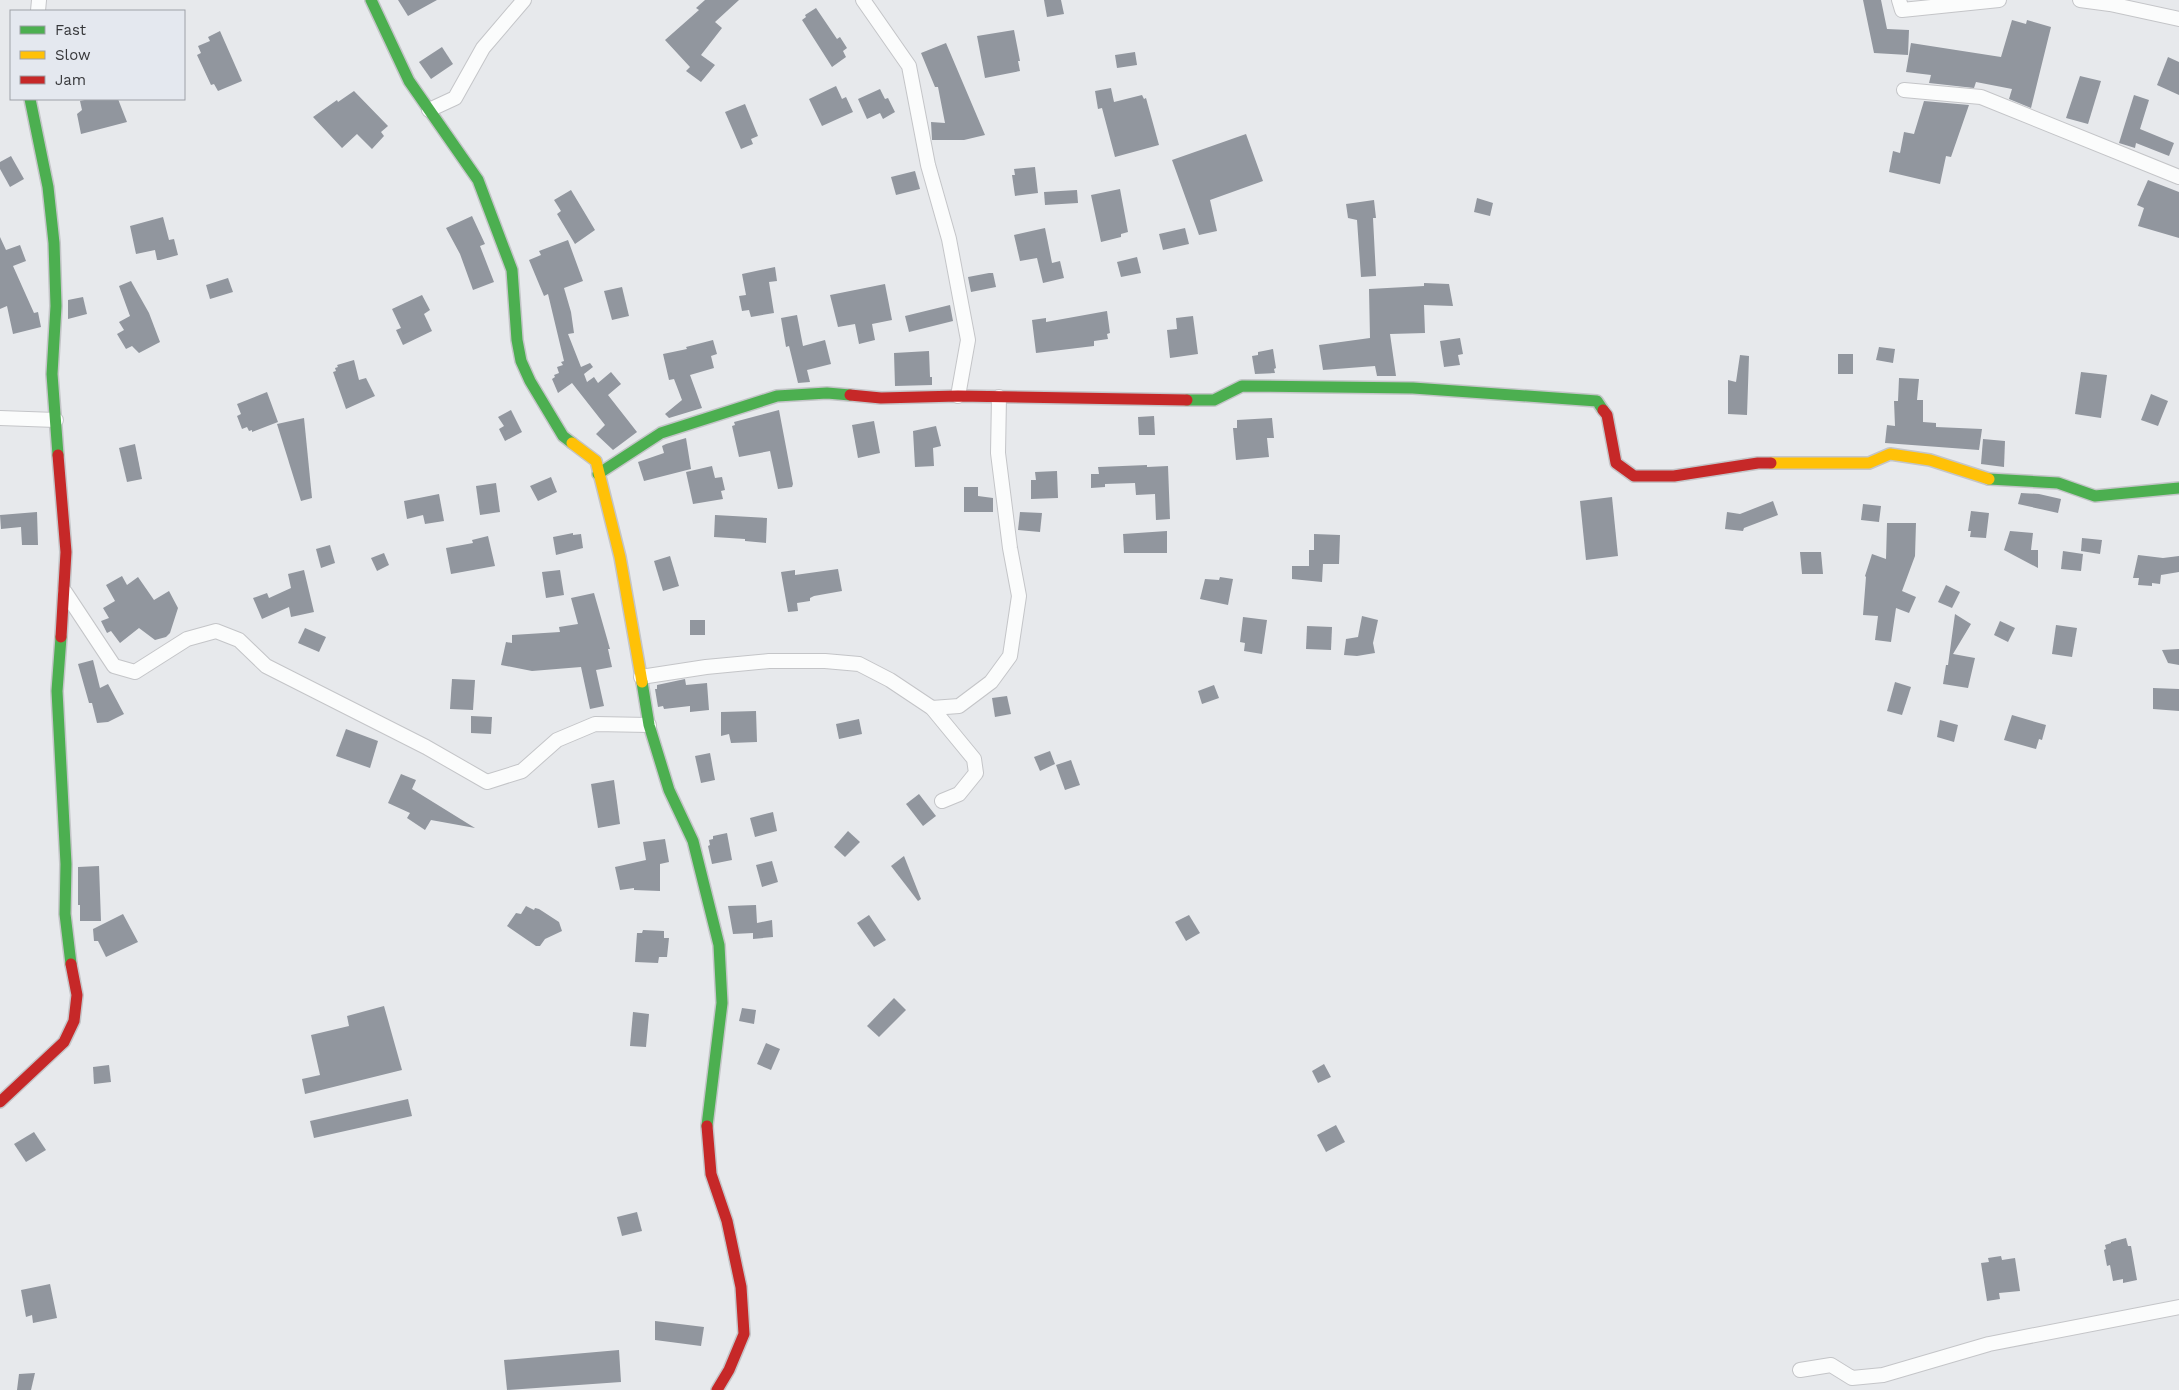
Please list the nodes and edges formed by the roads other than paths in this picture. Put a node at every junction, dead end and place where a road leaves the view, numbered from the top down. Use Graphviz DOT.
graph roads {
  1 [pos="371,0"];
  2 [pos="524,0"];
  3 [pos="863,0"];
  4 [pos="1899,0"];
  5 [pos="1999,0"];
  6 [pos="2080,0"];
  7 [pos="2179,19"];
  8 [pos="1904,90"];
  9 [pos="30,100"];
  10 [pos="429,110"];
  11 [pos="2179,177"];
  12 [pos="958,396"];
  13 [pos="999,397"];
  14 [pos="0,418"];
  15 [pos="56,420"];
  16 [pos="598,474"];
  17 [pos="2179,488"];
  18 [pos="65,592"];
  19 [pos="641,677"];
  20 [pos="932,708"];
  21 [pos="650,725"];
  22 [pos="942,801"];
  23 [pos="0,1102"];
  24 [pos="2179,1307"];
  25 [pos="1800,1370"];
  26 [pos="717,1390"];
  1 -- 10 [label="street"];
  2 -- 10 [label="street"];
  3 -- 12 [label="street"];
  4 -- 5 [label="street"];
  6 -- 7 [label="street"];
  8 -- 11 [label="street"];
  9 -- 15 [label="street"];
  10 -- 16 [label="street"];
  12 -- 13 [label="street"];
  12 -- 16 [label="street"];
  13 -- 17 [label="street"];
  13 -- 20 [label="street"];
  14 -- 15 [label="street"];
  15 -- 18 [label="street"];
  16 -- 19 [label="street"];
  18 -- 21 [label="street"];
  18 -- 23 [label="street"];
  19 -- 20 [label="street"];
  19 -- 21 [label="street"];
  20 -- 22 [label="street"];
  21 -- 26 [label="street"];
  24 -- 25 [label="street"];
}
